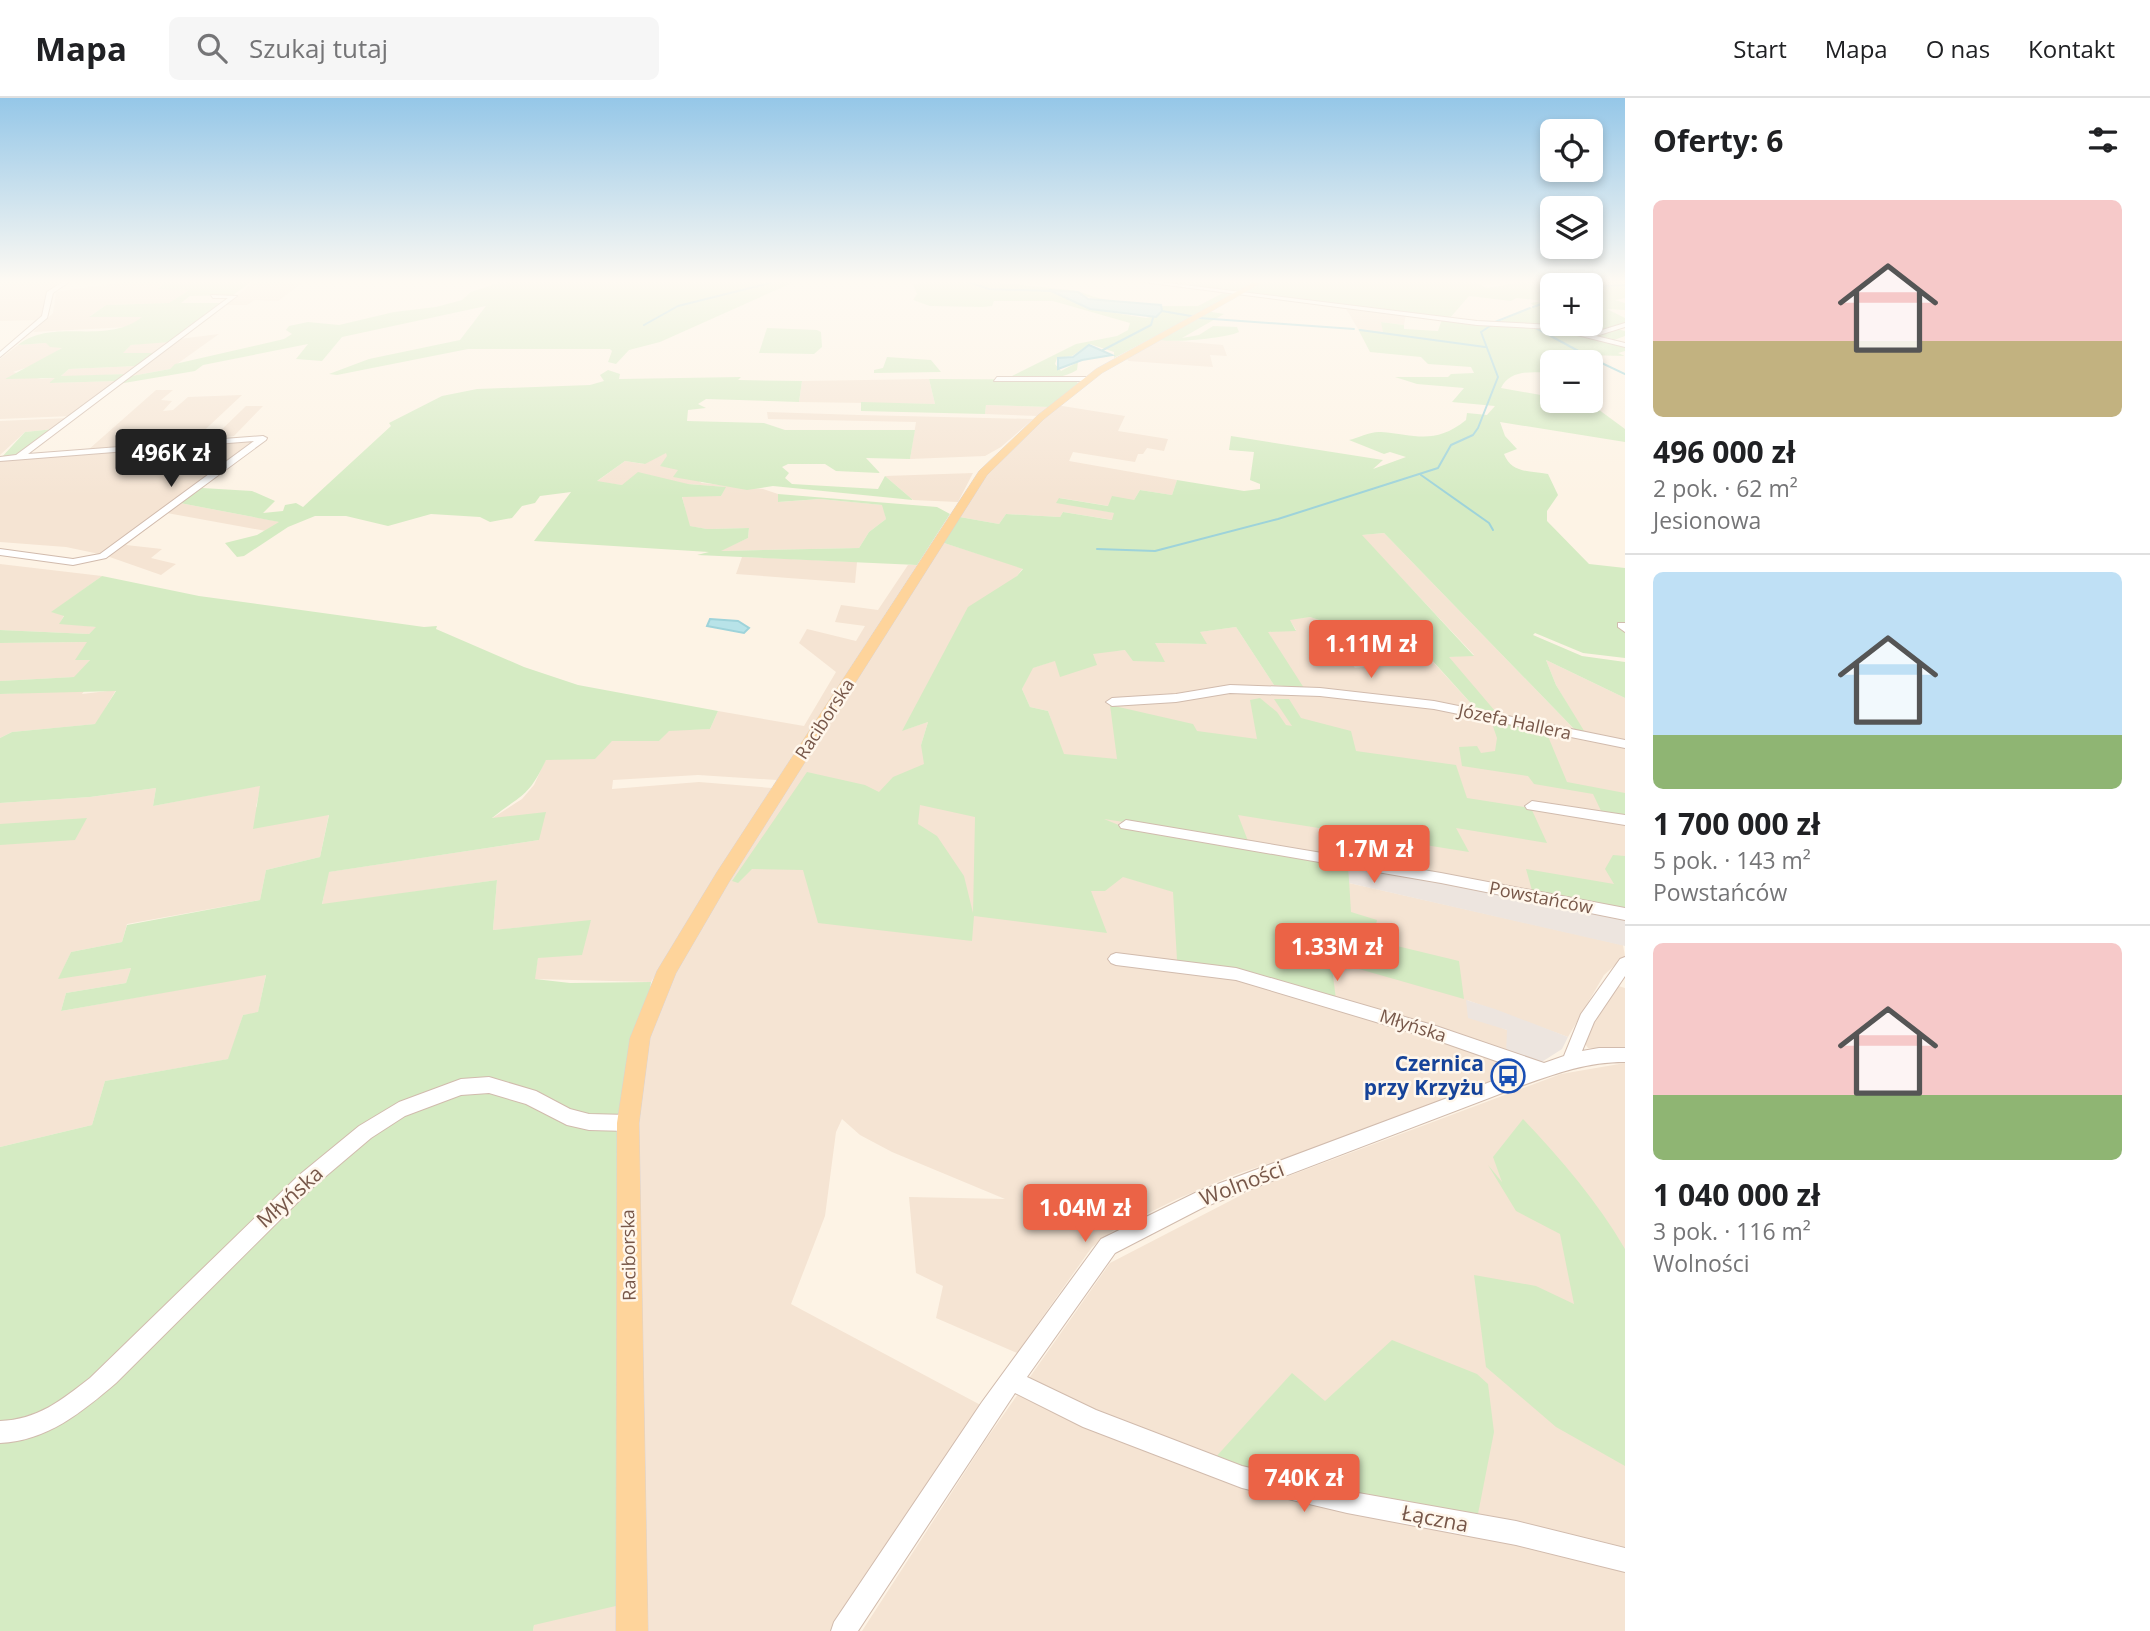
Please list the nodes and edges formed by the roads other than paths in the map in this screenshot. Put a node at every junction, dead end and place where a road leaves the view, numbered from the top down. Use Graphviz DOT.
graph roads {
  1 [pos="156,354"];
  2 [pos="1133,354"];
  3 [pos="997,379"];
  4 [pos="1088,379"];
  5 [pos="18,457"];
  6 [pos="0,459"];
  7 [pos="0,552"];
  8 [pos="1112,702"];
  9 [pos="1625,744"];
  10 [pos="1532,806"];
  11 [pos="1625,820"];
  12 [pos="1126,825"];
  13 [pos="1625,914"];
  14 [pos="1116,959"];
  15 [pos="1625,963"];
  16 [pos="1625,1055"];
  17 [pos="1570,1062"];
  18 [pos="1543,1070"];
  19 [pos="628,1123"];
  20 [pos="1013,1381"];
  21 [pos="0,1432"];
  22 [pos="1625,1560"];
  23 [pos="632,1631"];
  24 [pos="843,1631"];
  1 -- 5 [label="street"];
  2 -- 4 [label="main road, Raciborska"];
  3 -- 4 [label="street"];
  4 -- 19 [label="main road, Raciborska"];
  5 -- 6 [label="street"];
  5 -- 7 [label="street"];
  8 -- 9 [label="street, Józefa Hallera"];
  10 -- 11 [label="street"];
  12 -- 13 [label="street, Powstańców"];
  14 -- 18 [label="street, Młyńska"];
  15 -- 17 [label="street"];
  16 -- 17 [label="street, Wolności"];
  17 -- 18 [label="street, Wolności"];
  18 -- 20 [label="street, Wolności"];
  19 -- 21 [label="street, Młyńska"];
  19 -- 23 [label="main road, Raciborska"];
  20 -- 22 [label="street, Łączna"];
  20 -- 24 [label="street, Wolności"];
}
